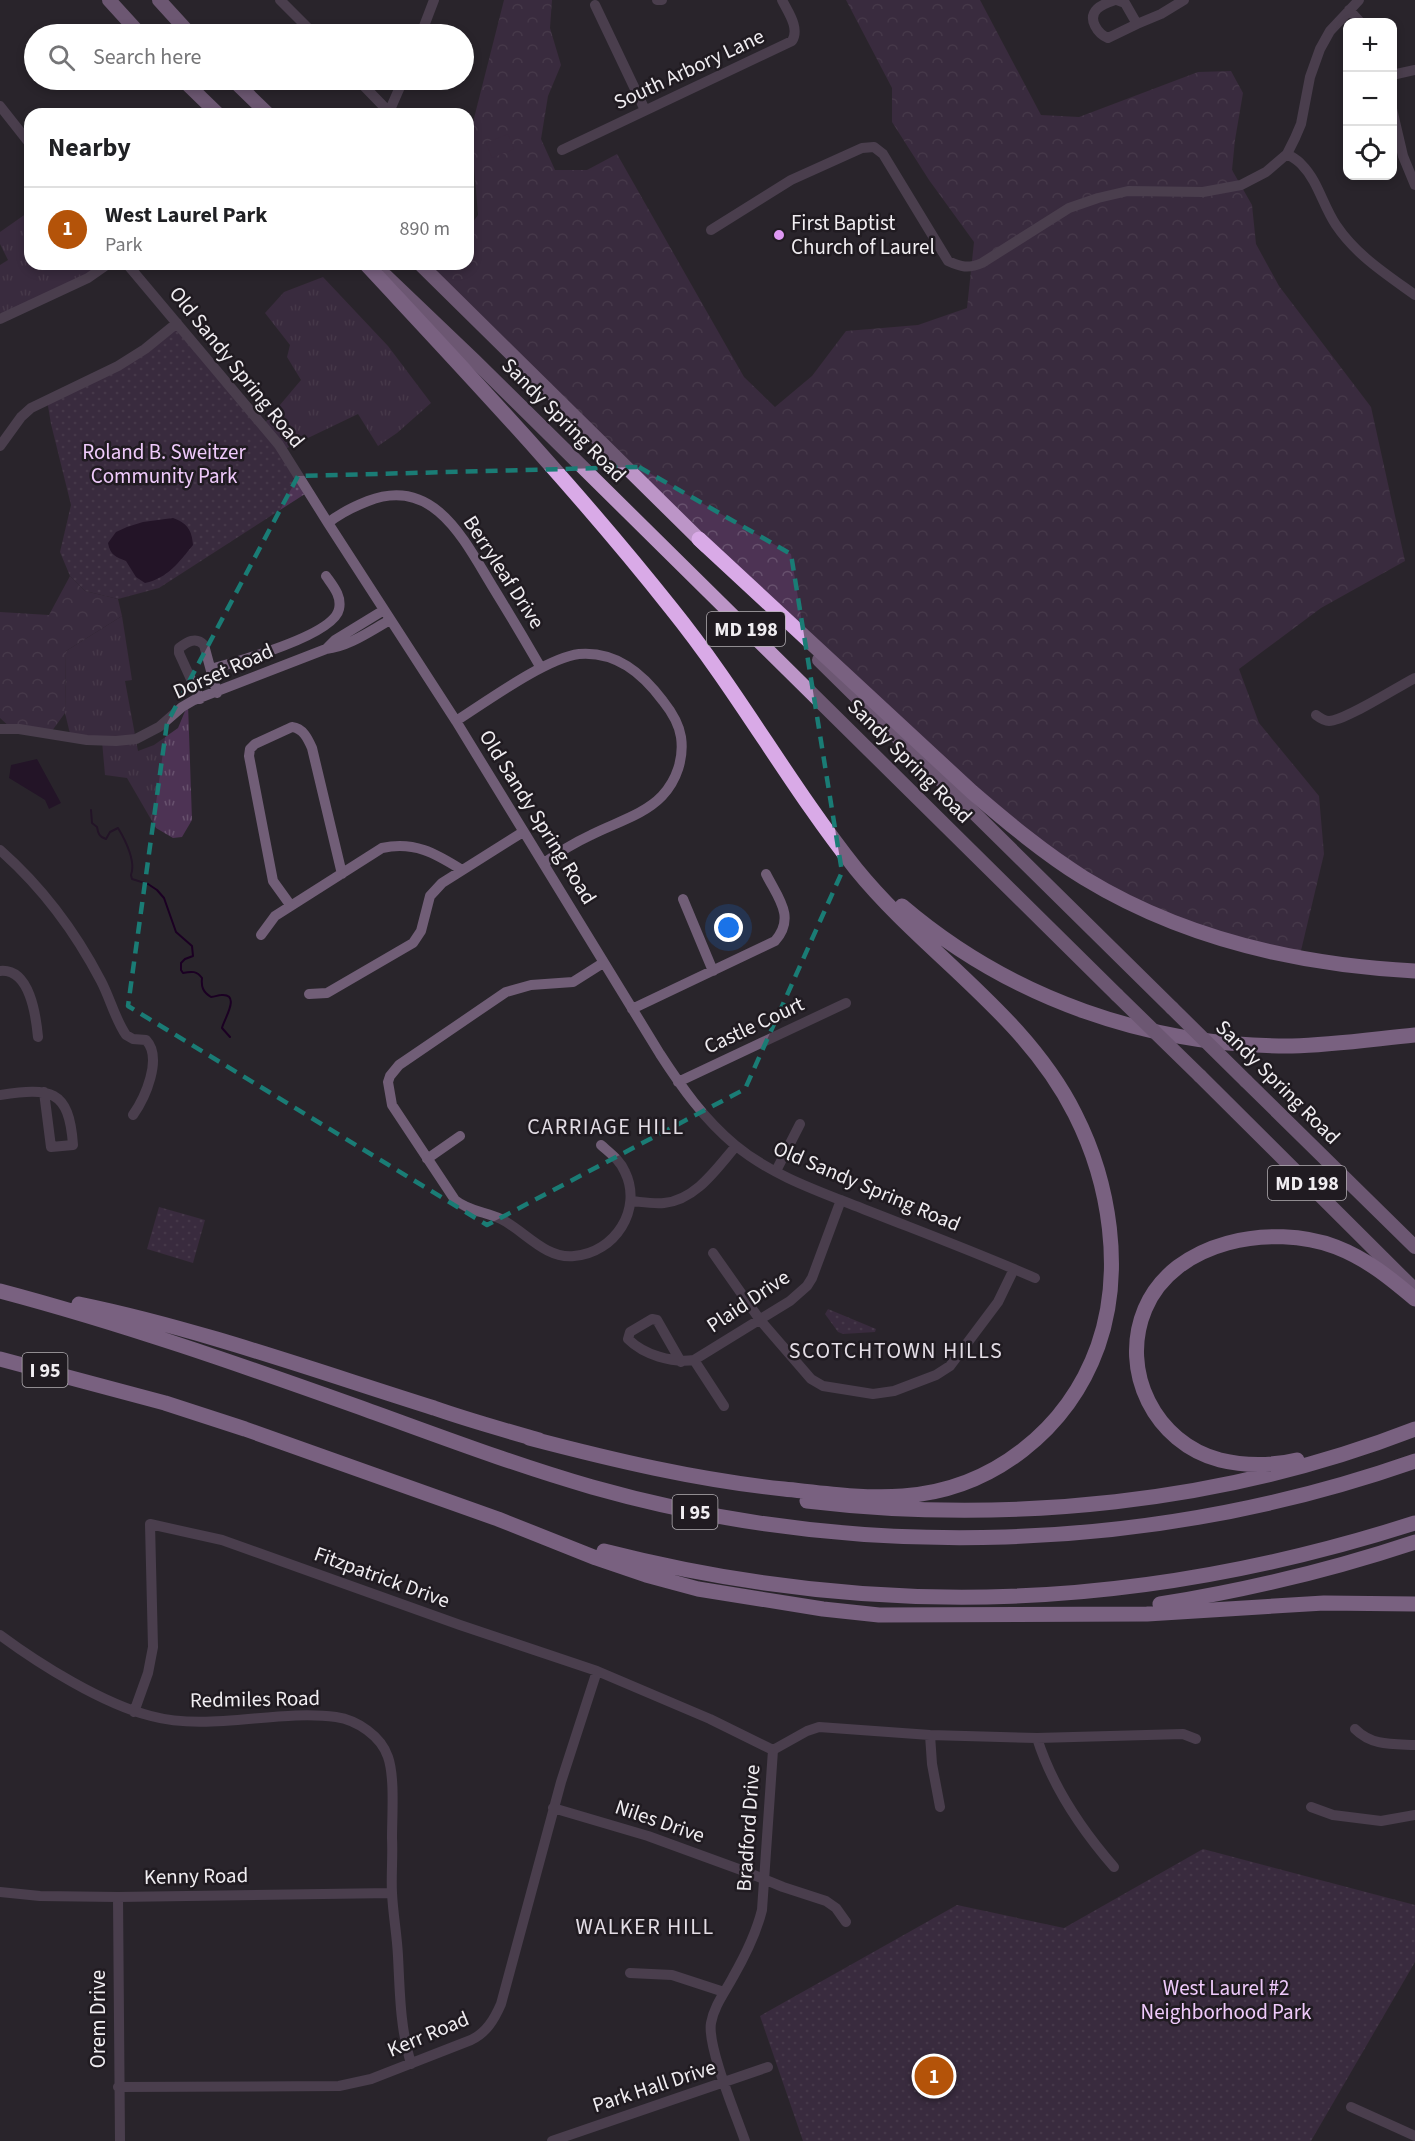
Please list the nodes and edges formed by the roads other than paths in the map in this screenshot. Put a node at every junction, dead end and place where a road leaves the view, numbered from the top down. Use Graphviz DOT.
graph roads {
  1 [pos="109,0"];
  2 [pos="116,0"];
  3 [pos="159,0"];
  4 [pos="167,0"];
  5 [pos="280,0"];
  6 [pos="434,0"];
  7 [pos="657,0"];
  8 [pos="662,0"];
  9 [pos="782,0"];
  10 [pos="1116,0"];
  11 [pos="1184,0"];
  12 [pos="1359,0"];
  13 [pos="595,5"];
  14 [pos="1349,10"];
  15 [pos="1356,18"];
  16 [pos="132,24"];
  17 [pos="134,24"];
  18 [pos="180,24"];
  19 [pos="186,24"];
  20 [pos="304,24"];
  21 [pos="425,24"];
  22 [pos="1137,24"];
  23 [pos="1415,70"];
  24 [pos="1397,74"];
  25 [pos="193,90"];
  26 [pos="243,90"];
  27 [pos="368,90"];
  28 [pos="399,90"];
  29 [pos="0,106"];
  30 [pos="212,108"];
  31 [pos="262,108"];
  32 [pos="385,108"];
  33 [pos="392,108"];
  34 [pos="645,110"];
  35 [pos="1396,126"];
  36 [pos="24,136"];
  37 [pos="562,150"];
  38 [pos="1287,154"];
  39 [pos="1415,185"];
  40 [pos="711,230"];
  41 [pos="99,270"];
  42 [pos="132,270"];
  43 [pos="371,270"];
  44 [pos="380,270"];
  45 [pos="426,270"];
  46 [pos="1415,295"];
  47 [pos="0,319"];
  48 [pos="177,323"];
  49 [pos="0,446"];
  50 [pos="328,523"];
  51 [pos="699,539"];
  52 [pos="326,576"];
  53 [pos="387,615"];
  54 [pos="315,631"];
  55 [pos="326,649"];
  56 [pos="542,668"];
  57 [pos="211,669"];
  58 [pos="1414,680"];
  59 [pos="218,693"];
  60 [pos="200,699"];
  61 [pos="1316,715"];
  62 [pos="456,721"];
  63 [pos="0,729"];
  64 [pos="816,814"];
  65 [pos="523,832"];
  66 [pos="0,850"];
  67 [pos="544,863"];
  68 [pos="462,870"];
  69 [pos="342,874"];
  70 [pos="766,874"];
  71 [pos="683,898"];
  72 [pos="291,906"];
  73 [pos="261,935"];
  74 [pos="603,963"];
  75 [pos="3,971"];
  76 [pos="712,971"];
  77 [pos="1415,971"];
  78 [pos="309,994"];
  79 [pos="846,1003"];
  80 [pos="632,1009"];
  81 [pos="1415,1035"];
  82 [pos="38,1037"];
  83 [pos="678,1082"];
  84 [pos="44,1092"];
  85 [pos="0,1095"];
  86 [pos="133,1115"];
  87 [pos="800,1124"];
  88 [pos="460,1136"];
  89 [pos="601,1145"];
  90 [pos="736,1146"];
  91 [pos="427,1159"];
  92 [pos="776,1171"];
  93 [pos="841,1200"];
  94 [pos="631,1201"];
  95 [pos="1415,1247"];
  96 [pos="713,1253"];
  97 [pos="1014,1269"];
  98 [pos="1035,1278"];
  99 [pos="0,1290"];
  100 [pos="1415,1290"];
  101 [pos="1415,1299"];
  102 [pos="760,1320"];
  103 [pos="0,1359"];
  104 [pos="694,1360"];
  105 [pos="681,1362"];
  106 [pos="724,1406"];
  107 [pos="1415,1428"];
  108 [pos="529,1437"];
  109 [pos="1415,1461"];
  110 [pos="498,1519"];
  111 [pos="1415,1523"];
  112 [pos="1415,1542"];
  113 [pos="1415,1604"];
  114 [pos="1017,1615"];
  115 [pos="1,1638"];
  116 [pos="597,1671"];
  117 [pos="134,1712"];
  118 [pos="1355,1729"];
  119 [pos="930,1735"];
  120 [pos="1037,1738"];
  121 [pos="1196,1739"];
  122 [pos="1415,1745"];
  123 [pos="772,1750"];
  124 [pos="940,1807"];
  125 [pos="1311,1807"];
  126 [pos="553,1808"];
  127 [pos="1415,1814"];
  128 [pos="1114,1867"];
  129 [pos="764,1879"];
  130 [pos="0,1892"];
  131 [pos="392,1893"];
  132 [pos="118,1897"];
  133 [pos="846,1922"];
  134 [pos="630,1973"];
  135 [pos="724,1992"];
  136 [pos="411,2064"];
  137 [pos="768,2067"];
  138 [pos="725,2083"];
  139 [pos="118,2087"];
  140 [pos="1351,2107"];
  141 [pos="1415,2136"];
  142 [pos="120,2141"];
  143 [pos="552,2141"];
  144 [pos="745,2141"];
  1 -- 16 [label="main road"];
  2 -- 17 [label="main road"];
  3 -- 18 [label="main road"];
  4 -- 19 [label="main road"];
  5 -- 20 [label="street"];
  6 -- 21 [label="street"];
  7 -- 8 [label="street"];
  9 -- 34 [label="street, South Arbory Lane"];
  10 -- 22 [label="street"];
  10 -- 22 [label="street"];
  11 -- 22 [label="street"];
  12 -- 14 [label="street"];
  13 -- 34 [label="street"];
  14 -- 15 [label="street"];
  14 -- 38 [label="street"];
  23 -- 24 [label="street"];
  25 -- 30 [label="main road"];
  26 -- 31 [label="main road"];
  27 -- 32 [label="street"];
  28 -- 33 [label="street"];
  29 -- 36 [label="street"];
  34 -- 37 [label="street, South Arbory Lane"];
  35 -- 39 [label="street"];
  38 -- 40 [label="street"];
  38 -- 46 [label="street"];
  41 -- 47 [label="street"];
  42 -- 48 [label="street, Old Sandy Spring Road"];
  43 -- 64 [label="highway"];
  44 -- 100 [label="main road, Sandy Spring Road / MD 198, bridge"];
  45 -- 51 [label="main road, Sandy Spring Road / MD 198"];
  48 -- 49 [label="street"];
  48 -- 50 [label="street, Old Sandy Spring Road"];
  50 -- 53 [label="street, Old Sandy Spring Road"];
  50 -- 56 [label="street, Berryleaf Drive"];
  51 -- 77 [label="highway"];
  51 -- 95 [label="main road, Sandy Spring Road / MD 198, bridge"];
  52 -- 54 [label="street"];
  53 -- 55 [label="street, Dorset Road"];
  53 -- 62 [label="street, Old Sandy Spring Road"];
  54 -- 55 [label="street"];
  54 -- 57 [label="street"];
  55 -- 59 [label="street, Dorset Road"];
  56 -- 62 [label="street"];
  56 -- 67 [label="street"];
  57 -- 59 [label="street"];
  57 -- 60 [label="street"];
  58 -- 61 [label="street"];
  59 -- 60 [label="street, Dorset Road"];
  60 -- 63 [label="street, Dorset Road"];
  62 -- 65 [label="street, Old Sandy Spring Road"];
  64 -- 81 [label="highway"];
  64 -- 108 [label="highway"];
  65 -- 67 [label="street, Old Sandy Spring Road"];
  65 -- 68 [label="street"];
  66 -- 86 [label="street"];
  67 -- 74 [label="street, Old Sandy Spring Road"];
  68 -- 69 [label="street"];
  68 -- 78 [label="street"];
  69 -- 72 [label="street"];
  69 -- 72 [label="street"];
  70 -- 76 [label="street"];
  71 -- 76 [label="street"];
  72 -- 73 [label="street"];
  74 -- 80 [label="street, Old Sandy Spring Road"];
  74 -- 91 [label="street"];
  75 -- 82 [label="street"];
  76 -- 80 [label="street"];
  79 -- 83 [label="street, Castle Court"];
  80 -- 83 [label="street, Old Sandy Spring Road"];
  83 -- 90 [label="street, Old Sandy Spring Road"];
  84 -- 84 [label="street"];
  84 -- 85 [label="street"];
  87 -- 92 [label="street"];
  88 -- 91 [label="street"];
  89 -- 94 [label="street"];
  90 -- 92 [label="street, Old Sandy Spring Road"];
  90 -- 94 [label="street"];
  91 -- 94 [label="street"];
  92 -- 93 [label="street, Old Sandy Spring Road"];
  93 -- 97 [label="street, Old Sandy Spring Road"];
  93 -- 102 [label="street, Plaid Drive"];
  96 -- 102 [label="street"];
  97 -- 98 [label="street, Old Sandy Spring Road"];
  97 -- 102 [label="street"];
  99 -- 108 [label="highway"];
  99 -- 109 [label="highway, I 95"];
  101 -- 107 [label="highway"];
  102 -- 104 [label="street, Plaid Drive"];
  103 -- 110 [label="highway, I 95"];
  104 -- 105 [label="street"];
  104 -- 106 [label="street"];
  105 -- 105 [label="street"];
  107 -- 108 [label="highway"];
  110 -- 111 [label="highway, I 95"];
  110 -- 114 [label="highway"];
  112 -- 114 [label="highway"];
  113 -- 114 [label="highway"];
  115 -- 117 [label="street, Redmiles Road"];
  116 -- 117 [label="street, Fitzpatrick Drive"];
  116 -- 123 [label="street, Fitzpatrick Drive"];
  116 -- 126 [label="street, Kerr Road"];
  117 -- 131 [label="street, Redmiles Road"];
  118 -- 122 [label="street"];
  119 -- 120 [label="street, Bradford Drive"];
  119 -- 123 [label="street, Bradford Drive"];
  119 -- 124 [label="street"];
  120 -- 121 [label="street, Bradford Drive"];
  120 -- 128 [label="street"];
  123 -- 129 [label="street, Bradford Drive"];
  125 -- 127 [label="street"];
  126 -- 129 [label="street, Niles Drive"];
  126 -- 136 [label="street, Kerr Road"];
  129 -- 133 [label="street, Niles Drive"];
  129 -- 135 [label="street, Bradford Drive"];
  130 -- 132 [label="street, Kenny Road"];
  131 -- 132 [label="street, Kenny Road"];
  131 -- 136 [label="street, Redmiles Road"];
  132 -- 139 [label="street, Orem Drive"];
  134 -- 135 [label="street"];
  135 -- 138 [label="street, Bradford Drive"];
  136 -- 139 [label="street, Kerr Road"];
  137 -- 138 [label="street, Park Hall Drive"];
  138 -- 143 [label="street, Park Hall Drive"];
  138 -- 144 [label="street, Bradford Drive"];
  139 -- 142 [label="street, Orem Drive"];
  140 -- 141 [label="street"];
}
